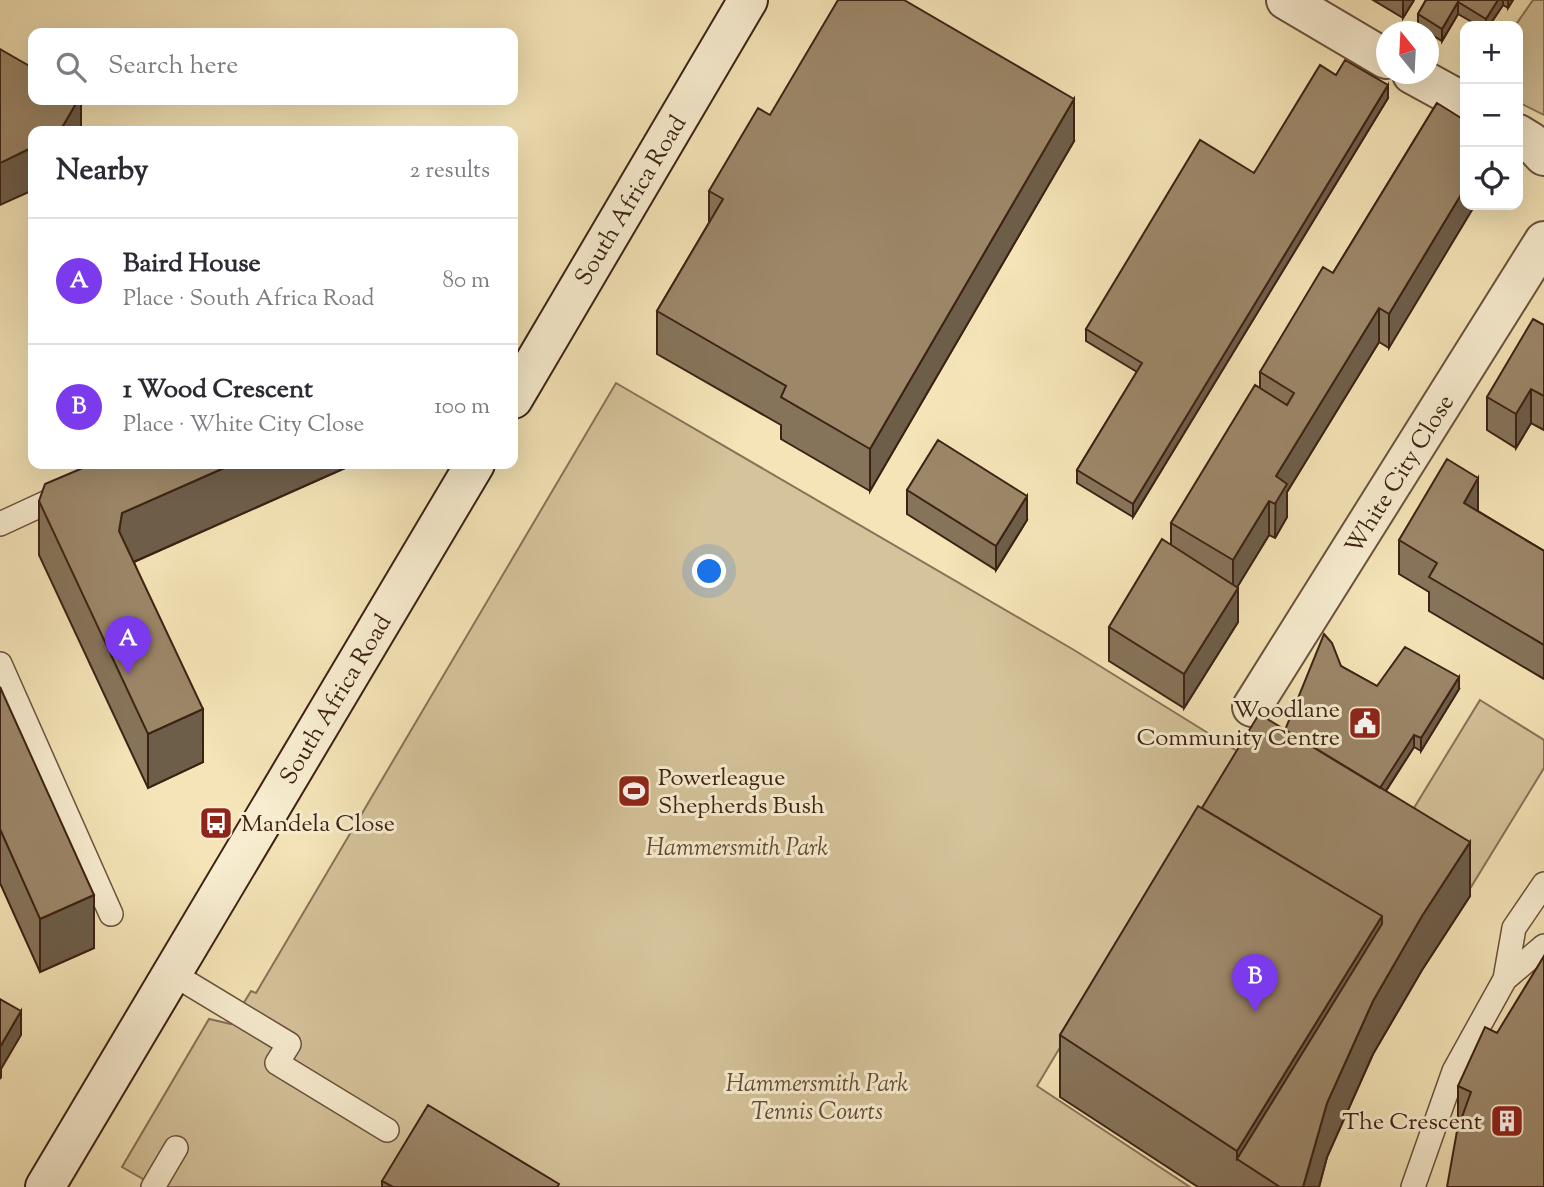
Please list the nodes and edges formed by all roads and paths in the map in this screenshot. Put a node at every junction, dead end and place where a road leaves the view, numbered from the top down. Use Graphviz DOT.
graph roads {
  1 [pos="748,0"];
  2 [pos="1286,0"];
  3 [pos="1376,52"];
  4 [pos="1430,84"];
  5 [pos="1460,100"];
  6 [pos="1523,137"];
  7 [pos="1544,156"];
  8 [pos="1544,241"];
  9 [pos="518,391"];
  10 [pos="471,469"];
  11 [pos="82,486"];
  12 [pos="0,524"];
  13 [pos="0,664"];
  14 [pos="1252,707"];
  15 [pos="1544,884"];
  16 [pos="110,914"];
  17 [pos="1544,946"];
  18 [pos="173,974"];
  19 [pos="1506,979"];
  20 [pos="387,1130"];
  21 [pos="176,1148"];
  22 [pos="45,1187"];
  23 [pos="153,1187"];
  24 [pos="1413,1187"];
  1 -- 9 [label="street, South Africa Road"];
  2 -- 3 [label="street"];
  4 -- 5 [label="street"];
  6 -- 7 [label="street"];
  8 -- 14 [label="street, White City Close"];
  10 -- 18 [label="street, South Africa Road"];
  11 -- 12 [label="lane"];
  13 -- 16 [label="lane"];
  15 -- 19 [label="lane"];
  17 -- 19 [label="lane"];
  18 -- 20 [label="lane"];
  18 -- 22 [label="street, South Africa Road"];
  19 -- 24 [label="lane"];
  21 -- 23 [label="lane"];
}
